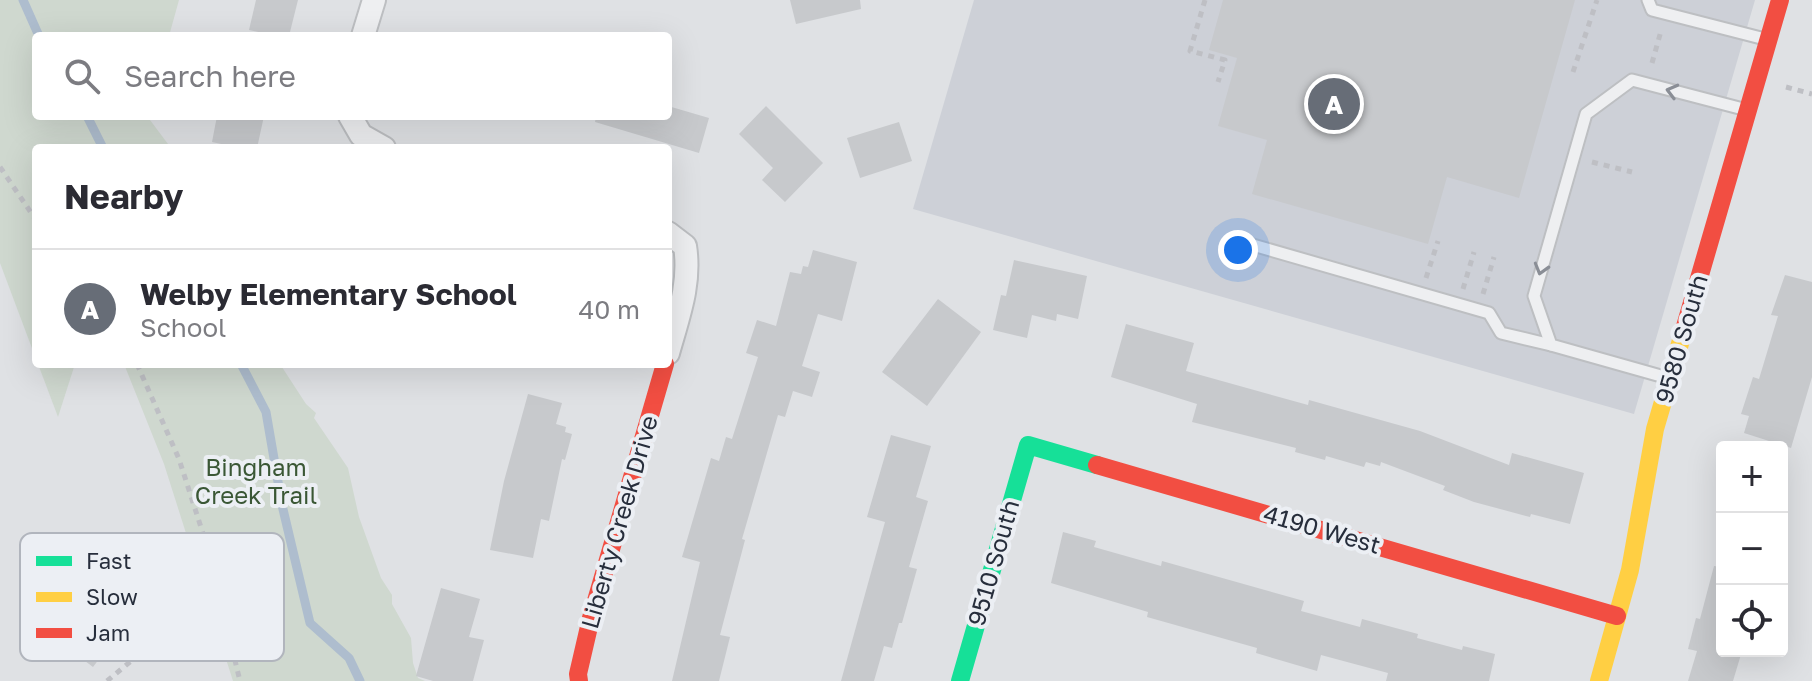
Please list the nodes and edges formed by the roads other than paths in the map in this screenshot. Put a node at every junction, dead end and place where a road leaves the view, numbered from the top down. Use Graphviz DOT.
graph roads {
  1 [pos="374,0"];
  2 [pos="1648,0"];
  3 [pos="1780,0"];
  4 [pos="364,32"];
  5 [pos="1768,40"];
  6 [pos="1748,111"];
  7 [pos="352,120"];
  8 [pos="377,144"];
  9 [pos="672,236"];
  10 [pos="1239,241"];
  11 [pos="672,340"];
  12 [pos="1551,345"];
  13 [pos="664,368"];
  14 [pos="1670,379"];
  15 [pos="1028,445"];
  16 [pos="1617,616"];
  17 [pos="579,681"];
  18 [pos="960,681"];
  19 [pos="1599,681"];
  1 -- 4 [label="street"];
  2 -- 5 [label="lane"];
  3 -- 5 [label="street, 9580 South"];
  5 -- 6 [label="street, 9580 South"];
  6 -- 12 [label="lane, one-way"];
  6 -- 14 [label="street, 9580 South"];
  7 -- 8 [label="street"];
  9 -- 11 [label="street"];
  10 -- 12 [label="lane"];
  12 -- 14 [label="lane"];
  13 -- 17 [label="street, Liberty Creek Drive"];
  14 -- 16 [label="street, 9580 South"];
  15 -- 16 [label="street, 4190 West"];
  15 -- 18 [label="street, 9510 South"];
  16 -- 19 [label="street, 9580 South"];
}
